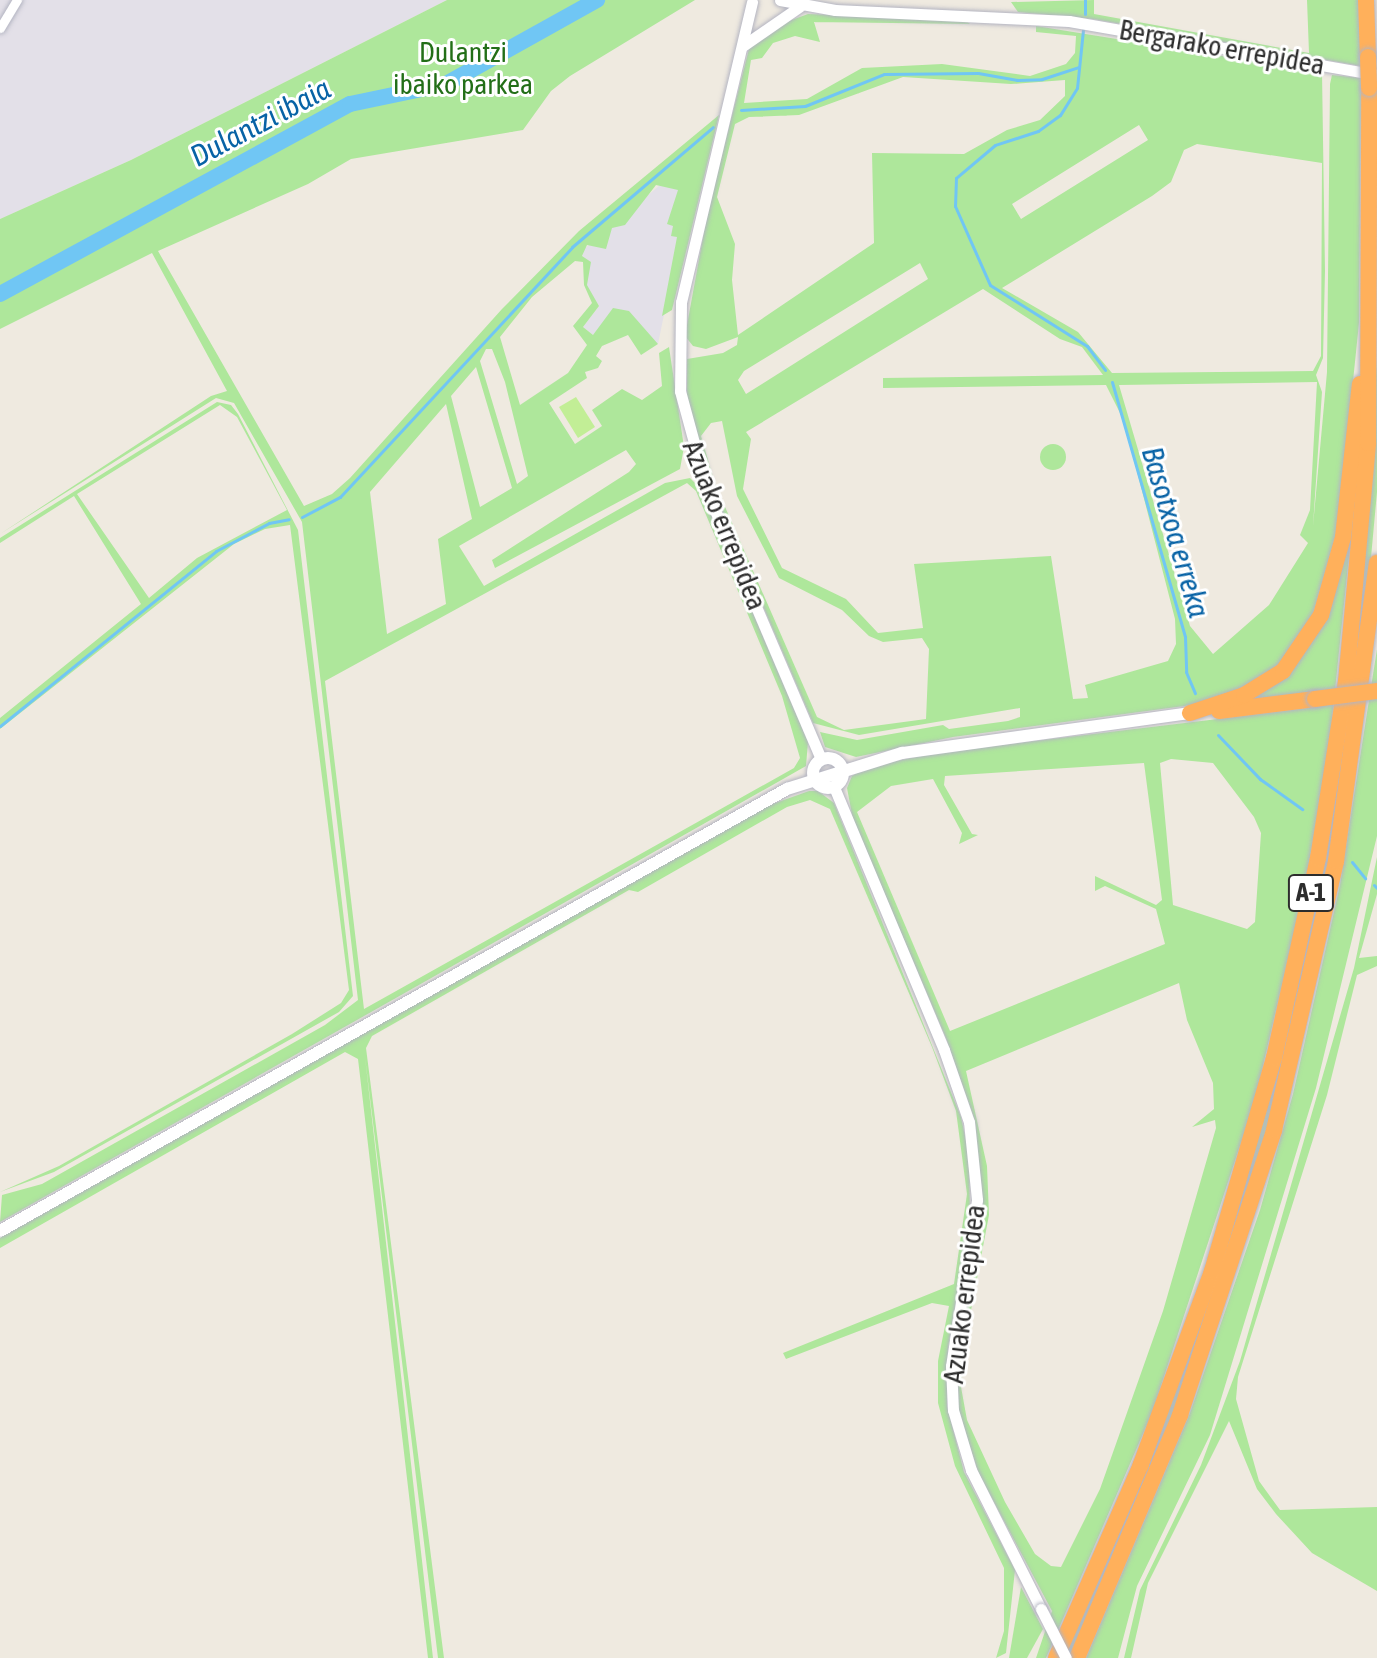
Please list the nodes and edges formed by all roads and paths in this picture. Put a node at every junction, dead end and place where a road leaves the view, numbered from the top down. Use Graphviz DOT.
graph roads {
  1 [pos="17,0"];
  2 [pos="780,0"];
  3 [pos="1366,0"];
  4 [pos="752,1"];
  5 [pos="799,7"];
  6 [pos="775,24"];
  7 [pos="0,28"];
  8 [pos="742,49"];
  9 [pos="1373,81"];
  10 [pos="1372,251"];
  11 [pos="1377,563"];
  12 [pos="1377,691"];
  13 [pos="1190,713"];
  14 [pos="821,759"];
  15 [pos="843,767"];
  16 [pos="814,778"];
  17 [pos="834,787"];
  18 [pos="0,1231"];
  19 [pos="1056,1658"];
  20 [pos="1066,1658"];
  21 [pos="1077,1658"];
  1 -- 7 [label="street"];
  2 -- 5 [label="street, Bergarako errepidea"];
  3 -- 9 [label="highway, A-1, bridge"];
  4 -- 6 [label="street"];
  4 -- 8 [label="street, Azuako errepidea"];
  5 -- 6 [label="street"];
  5 -- 9 [label="street, Bergarako errepidea"];
  6 -- 8 [label="street"];
  8 -- 14 [label="street, Azuako errepidea"];
  9 -- 10 [label="highway, A-1"];
  10 -- 13 [label="highway"];
  10 -- 19 [label="highway, A-1"];
  11 -- 21 [label="highway, A-1"];
  12 -- 13 [label="highway, bridge"];
  13 -- 15 [label="main road"];
  14 -- 15 [label="main road"];
  14 -- 16 [label="main road"];
  15 -- 16 [label="main road"];
  15 -- 17 [label="main road"];
  16 -- 17 [label="main road"];
  16 -- 18 [label="main road"];
  17 -- 20 [label="street, Azuako errepidea, bridge"];
}
